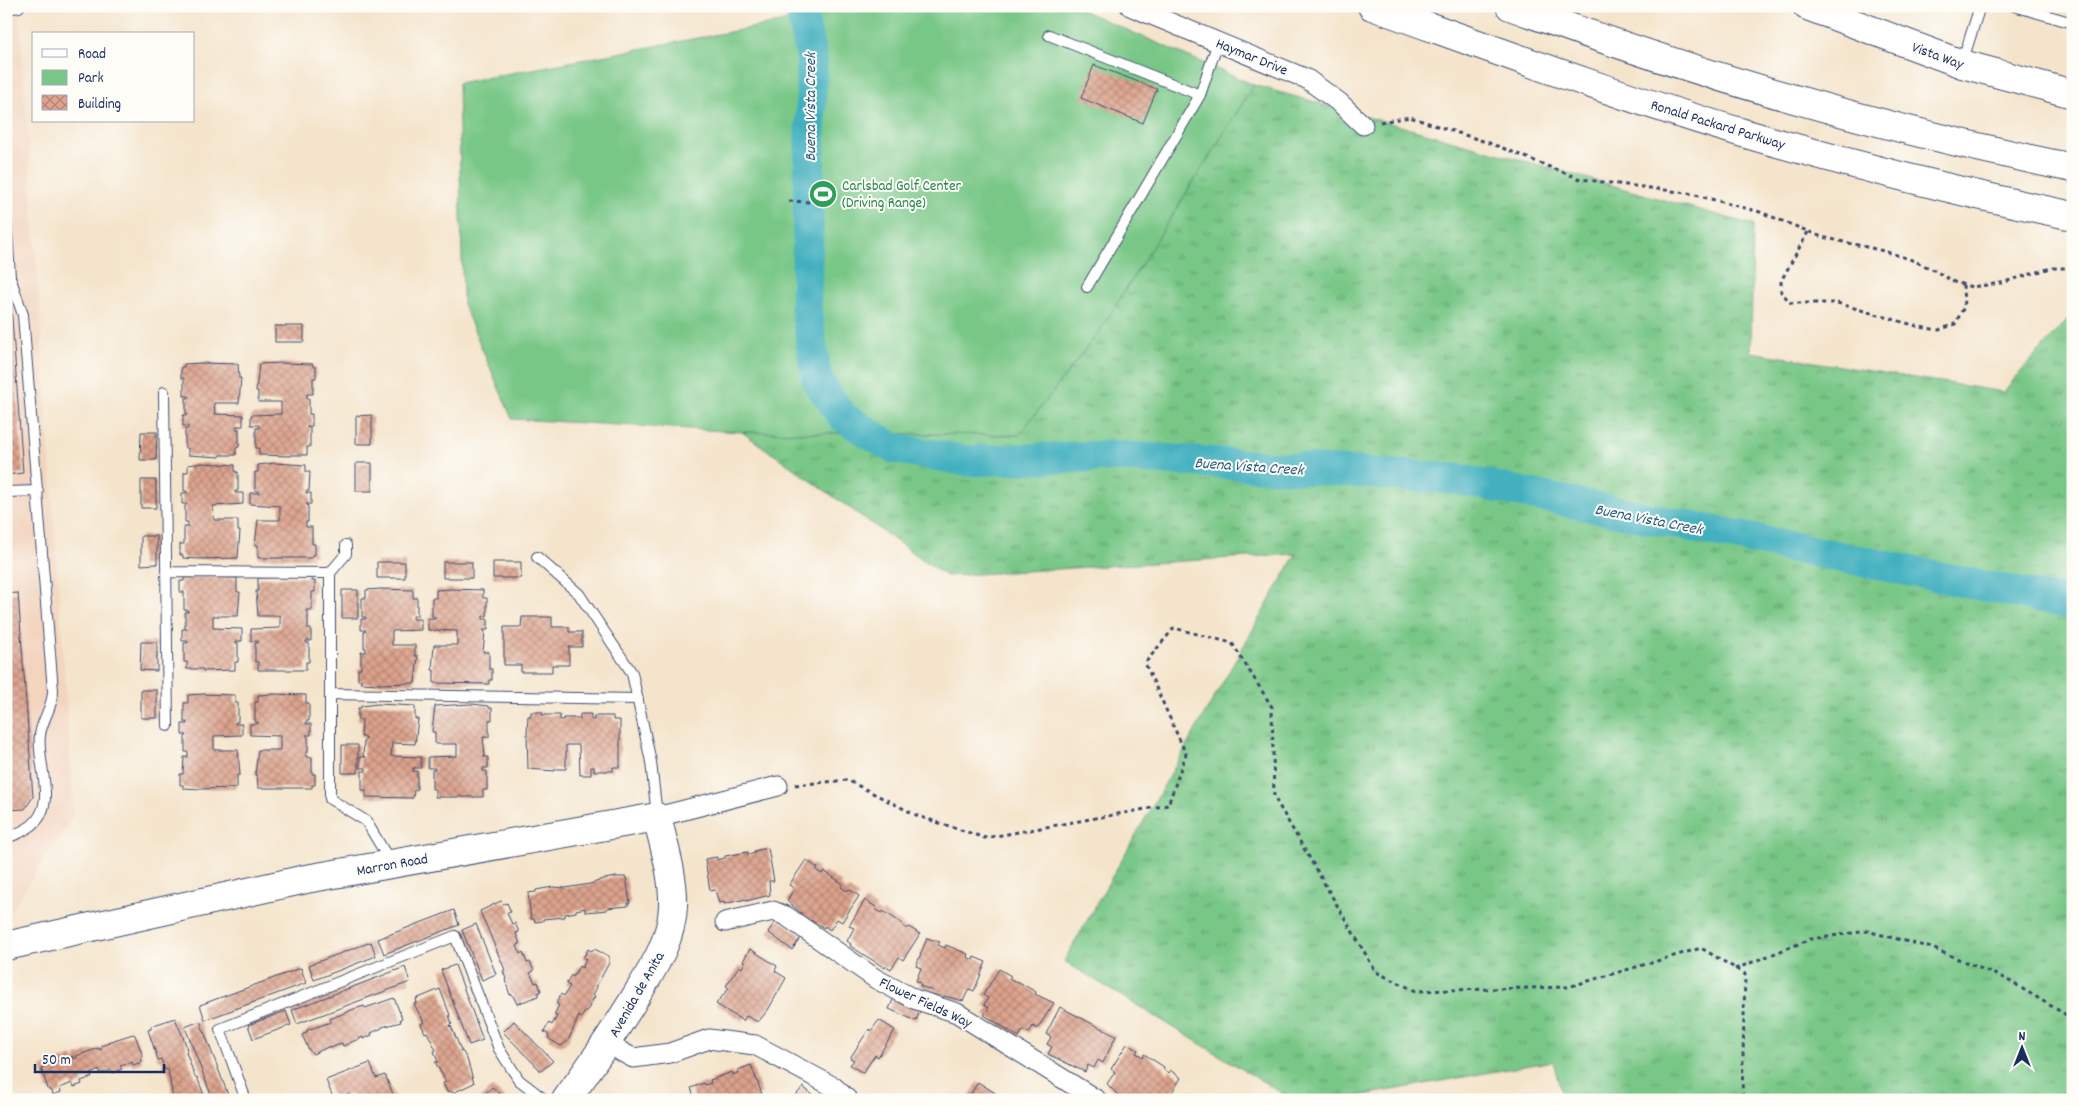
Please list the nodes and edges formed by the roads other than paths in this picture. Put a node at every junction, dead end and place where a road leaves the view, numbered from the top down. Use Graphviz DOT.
graph roads {
  1 [pos="1130,6"];
  2 [pos="1372,6"];
  3 [pos="1510,6"];
  4 [pos="1807,6"];
  5 [pos="1980,6"];
  6 [pos="2014,6"];
  7 [pos="20,7"];
  8 [pos="6,10"];
  9 [pos="2073,23"];
  10 [pos="1049,35"];
  11 [pos="1218,42"];
  12 [pos="1962,64"];
  13 [pos="2073,94"];
  14 [pos="1200,95"];
  15 [pos="1363,125"];
  16 [pos="2073,168"];
  17 [pos="6,214"];
  18 [pos="2073,216"];
  19 [pos="10,286"];
  20 [pos="1086,287"];
  21 [pos="164,392"];
  22 [pos="38,491"];
  23 [pos="6,492"];
  24 [pos="346,545"];
  25 [pos="537,558"];
  26 [pos="166,572"];
  27 [pos="330,573"];
  28 [pos="330,694"];
  29 [pos="638,699"];
  30 [pos="168,726"];
  31 [pos="778,786"];
  32 [pos="657,817"];
  33 [pos="6,837"];
  34 [pos="391,864"];
  35 [pos="725,922"];
  36 [pos="6,946"];
  37 [pos="608,1044"];
  38 [pos="246,1100"];
  39 [pos="544,1100"];
  40 [pos="566,1100"];
  41 [pos="848,1100"];
  42 [pos="1097,1100"];
  1 -- 11 [label="street, Haymar Drive"];
  2 -- 18 [label="main road, Ronald Packard Parkway"];
  3 -- 16 [label="main road"];
  4 -- 12 [label="main road, Vista Way"];
  5 -- 12 [label="lane"];
  6 -- 9 [label="lane"];
  7 -- 8 [label="lane"];
  10 -- 14 [label="lane"];
  11 -- 14 [label="lane"];
  11 -- 15 [label="street, Haymar Drive"];
  12 -- 13 [label="main road, Vista Way"];
  14 -- 20 [label="lane"];
  17 -- 19 [label="lane"];
  19 -- 22 [label="lane"];
  21 -- 26 [label="lane"];
  22 -- 23 [label="lane"];
  22 -- 33 [label="lane"];
  24 -- 27 [label="lane"];
  25 -- 29 [label="lane"];
  26 -- 27 [label="lane"];
  26 -- 30 [label="lane"];
  27 -- 28 [label="lane"];
  28 -- 29 [label="lane"];
  28 -- 34 [label="lane"];
  29 -- 32 [label="lane"];
  31 -- 32 [label="street, Marron Road"];
  32 -- 34 [label="main road, Marron Road"];
  32 -- 37 [label="main road, Avenida de Anita"];
  34 -- 36 [label="main road, Marron Road"];
  35 -- 42 [label="street, Flower Fields Way"];
  37 -- 40 [label="main road, Avenida de Anita"];
  37 -- 41 [label="street"];
  38 -- 39 [label="lane"];
}
